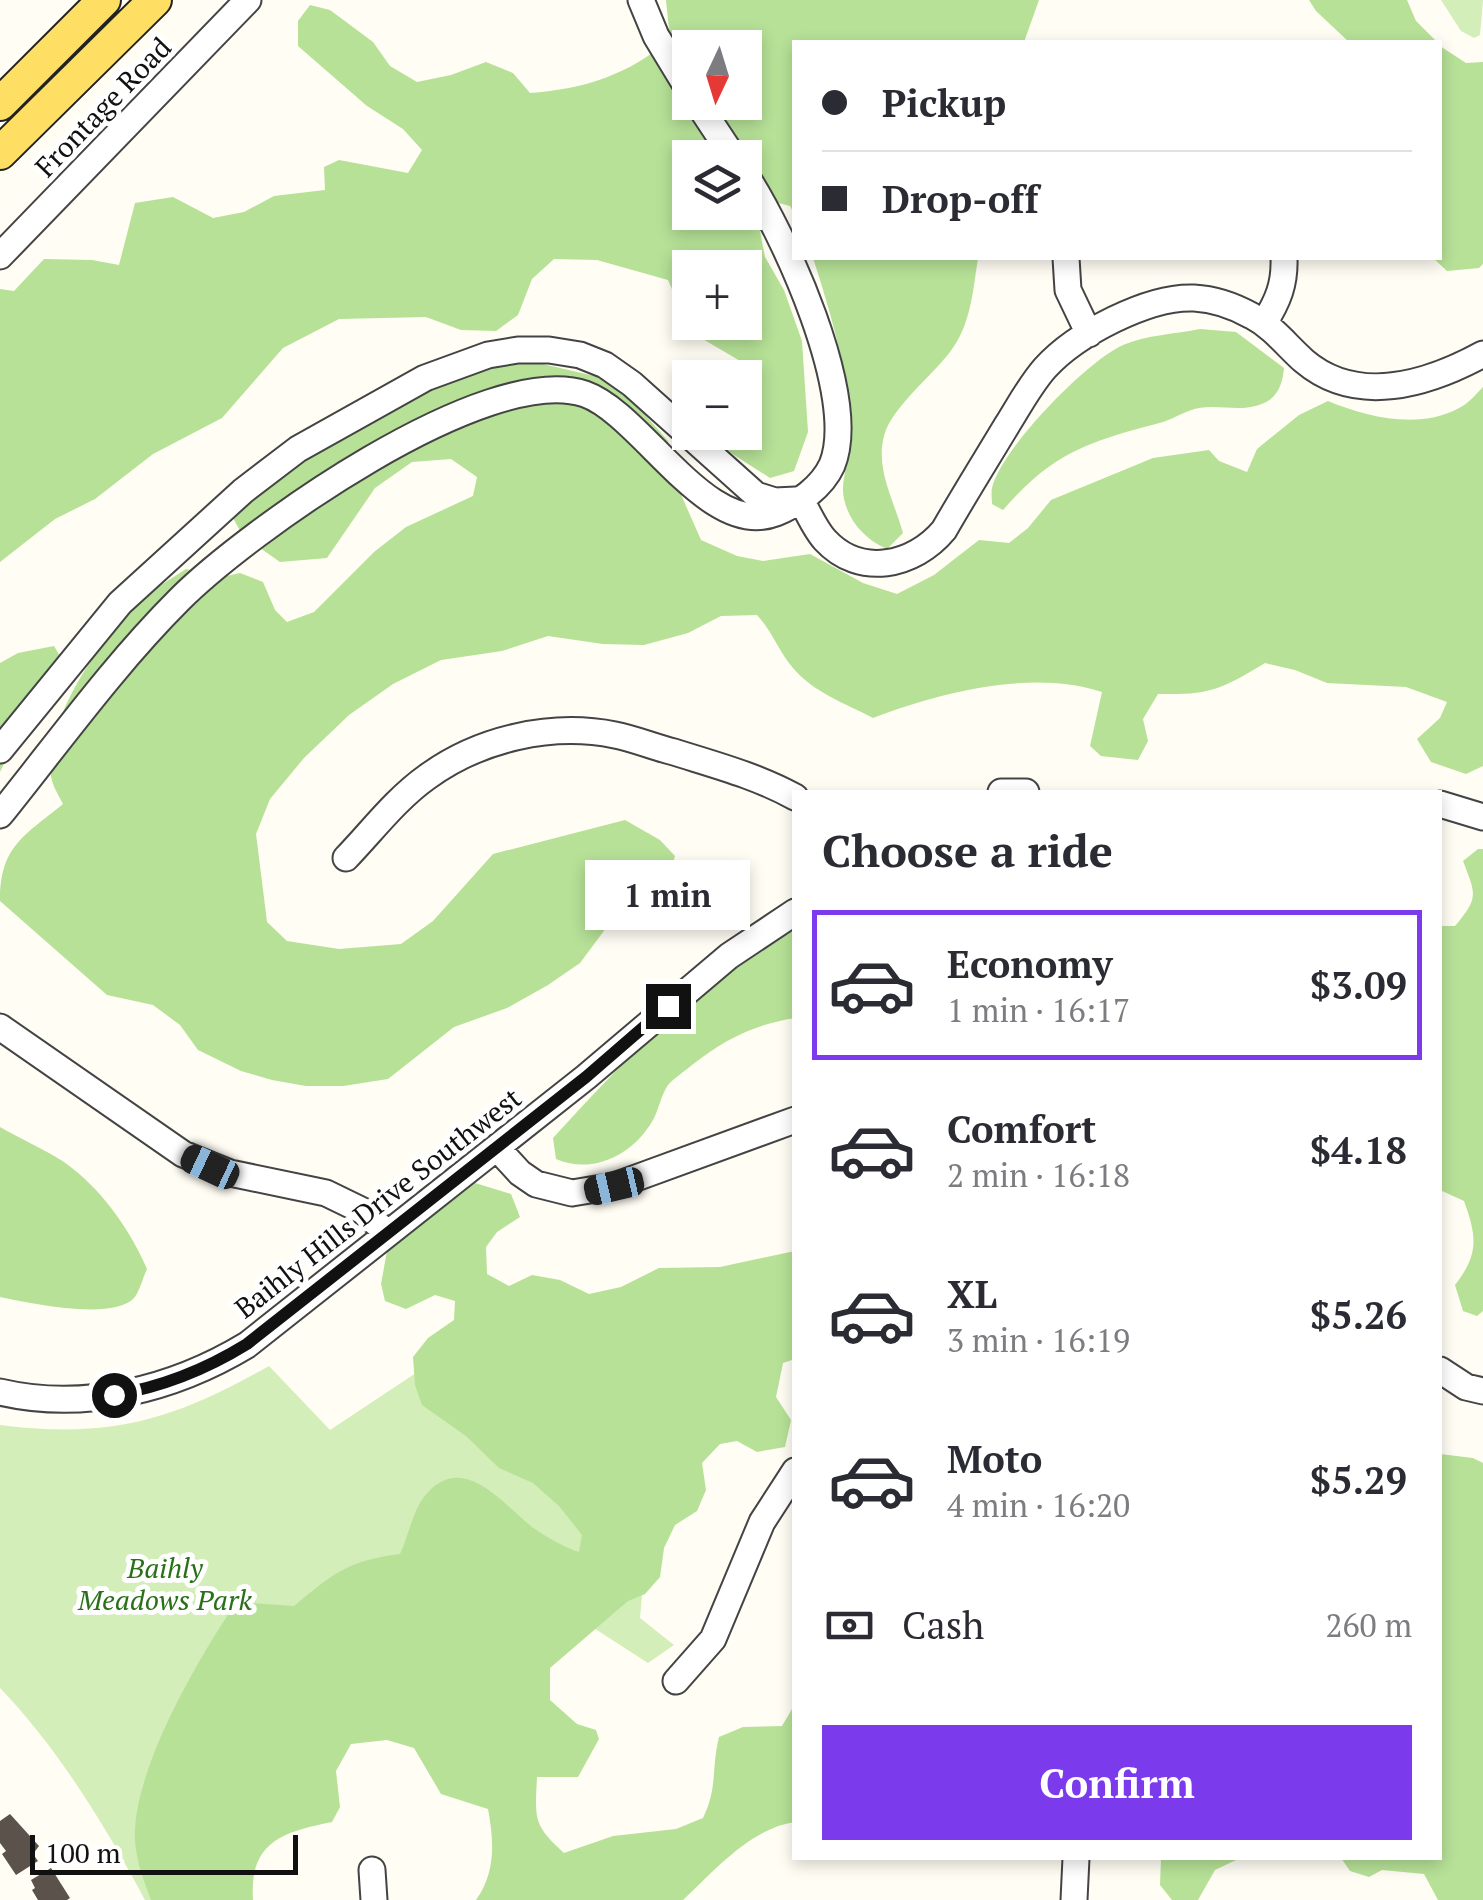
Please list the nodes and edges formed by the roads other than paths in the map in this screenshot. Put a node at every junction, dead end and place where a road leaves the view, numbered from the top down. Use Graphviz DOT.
graph roads {
  1 [pos="104,0"];
  2 [pos="156,0"];
  3 [pos="248,0"];
  4 [pos="641,0"];
  5 [pos="672,62"];
  6 [pos="0,104"];
  7 [pos="0,153"];
  8 [pos="762,204"];
  9 [pos="0,256"];
  10 [pos="1066,260"];
  11 [pos="1284,260"];
  12 [pos="1264,323"];
  13 [pos="1088,334"];
  14 [pos="1483,354"];
  15 [pos="801,499"];
  16 [pos="0,750"];
  17 [pos="792,795"];
  18 [pos="1442,805"];
  19 [pos="0,815"];
  20 [pos="1483,817"];
  21 [pos="346,858"];
  22 [pos="792,914"];
  23 [pos="0,1027"];
  24 [pos="792,1121"];
  25 [pos="497,1148"];
  26 [pos="386,1232"];
  27 [pos="1442,1371"];
  28 [pos="1483,1391"];
  29 [pos="0,1392"];
  30 [pos="792,1477"];
  31 [pos="676,1681"];
  32 [pos="1076,1860"];
  33 [pos="372,1870"];
  34 [pos="374,1900"];
  35 [pos="1074,1900"];
  1 -- 6 [label="main road"];
  2 -- 7 [label="main road"];
  3 -- 9 [label="street, Frontage Road"];
  4 -- 5 [label="street"];
  8 -- 15 [label="street"];
  10 -- 13 [label="street"];
  11 -- 12 [label="street"];
  12 -- 13 [label="street"];
  12 -- 14 [label="street"];
  13 -- 15 [label="street"];
  15 -- 16 [label="street"];
  15 -- 19 [label="street"];
  17 -- 21 [label="street"];
  18 -- 20 [label="street"];
  22 -- 25 [label="street, Baihly Hills Drive Southwest"];
  23 -- 26 [label="street"];
  24 -- 25 [label="street"];
  25 -- 26 [label="street, Baihly Hills Drive Southwest"];
  26 -- 29 [label="street, Baihly Hills Drive Southwest"];
  27 -- 28 [label="street"];
  30 -- 31 [label="street"];
  32 -- 35 [label="street"];
  33 -- 34 [label="street"];
}
